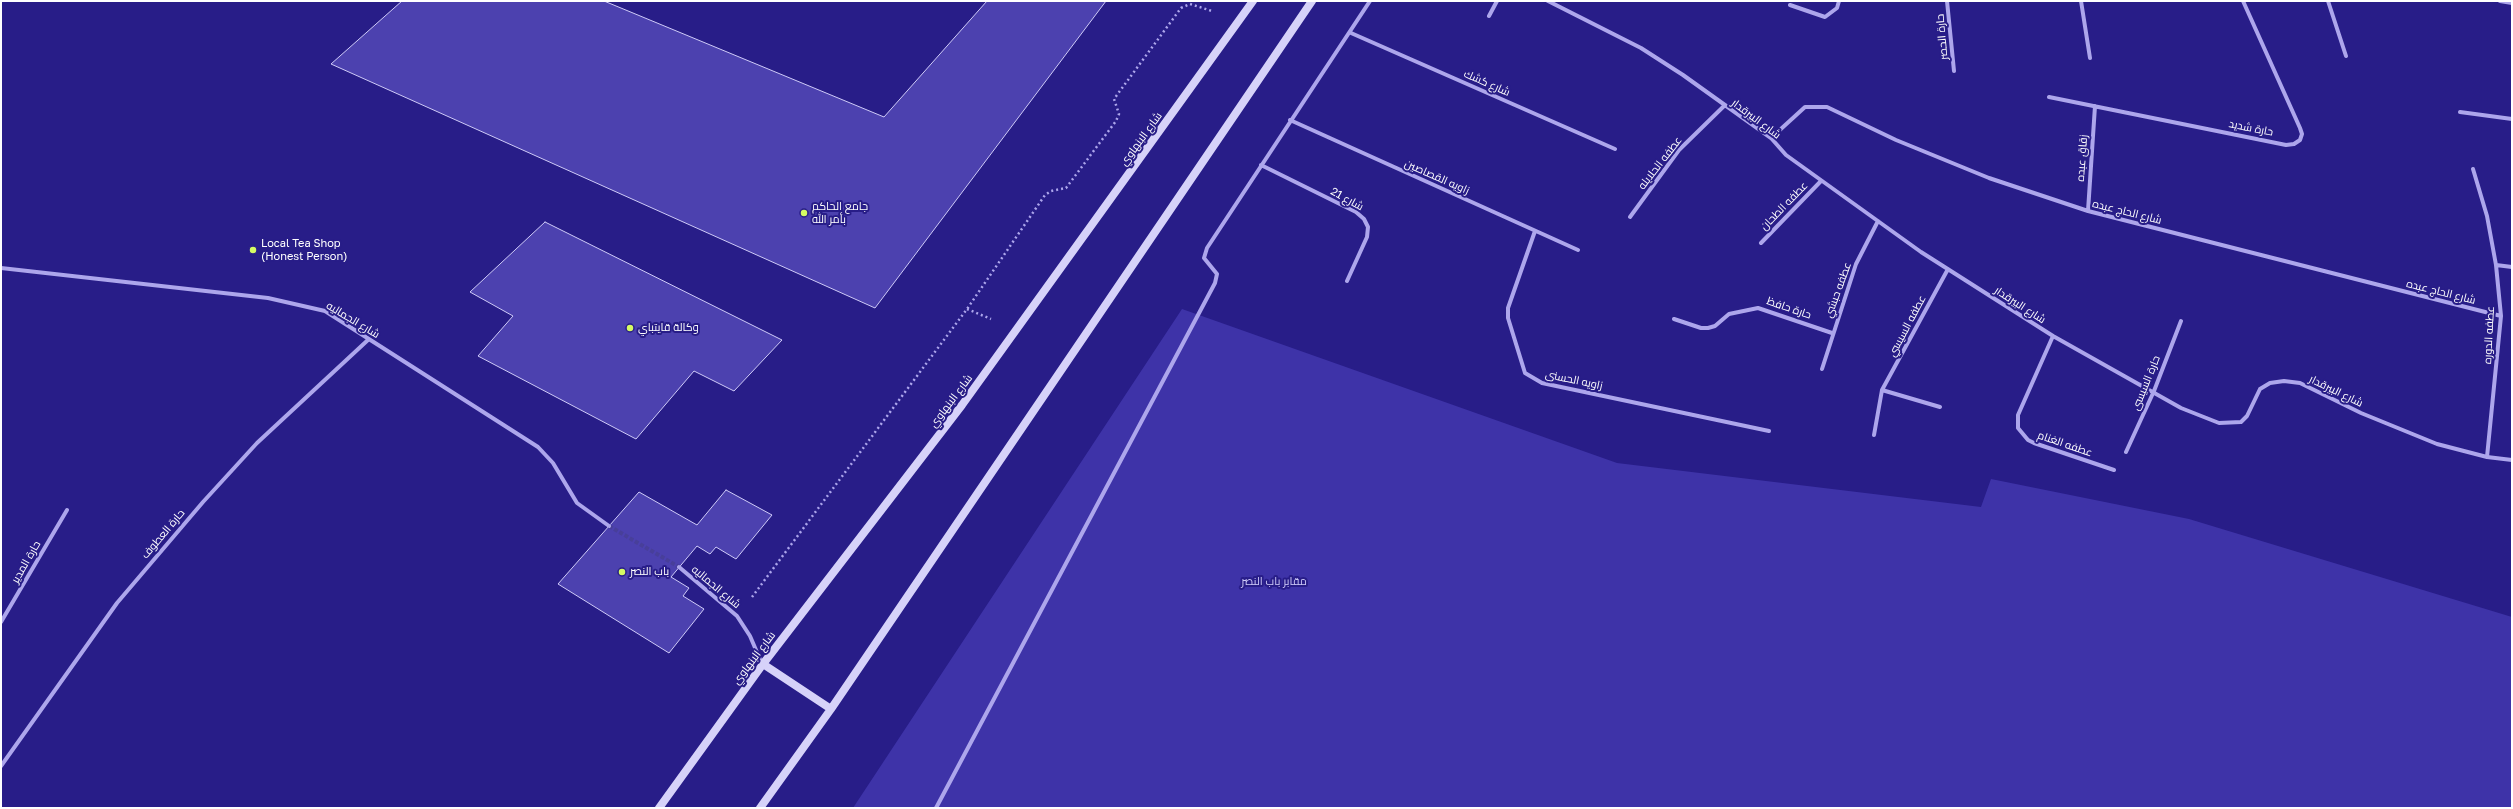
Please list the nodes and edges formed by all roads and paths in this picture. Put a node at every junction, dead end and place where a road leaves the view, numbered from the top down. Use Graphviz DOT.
graph roads {
  1 [pos="1253,1"];
  2 [pos="1312,1"];
  3 [pos="1370,1"];
  4 [pos="1497,1"];
  5 [pos="1548,1"];
  6 [pos="1839,1"];
  7 [pos="1947,1"];
  8 [pos="2081,1"];
  9 [pos="2243,1"];
  10 [pos="2328,1"];
  11 [pos="2500,1"];
  12 [pos="2512,3"];
  13 [pos="1790,5"];
  14 [pos="1489,16"];
  15 [pos="1239,20"];
  16 [pos="1351,33"];
  17 [pos="2346,56"];
  18 [pos="2090,58"];
  19 [pos="1954,71"];
  20 [pos="2049,97"];
  21 [pos="1724,106"];
  22 [pos="2095,106"];
  23 [pos="2460,112"];
  24 [pos="2512,119"];
  25 [pos="1290,120"];
  26 [pos="1771,138"];
  27 [pos="1615,149"];
  28 [pos="1260,165"];
  29 [pos="2473,169"];
  30 [pos="1821,181"];
  31 [pos="2088,211"];
  32 [pos="1630,217"];
  33 [pos="1878,221"];
  34 [pos="1535,231"];
  35 [pos="1761,243"];
  36 [pos="1578,250"];
  37 [pos="2496,264"];
  38 [pos="2512,267"];
  39 [pos="1,268"];
  40 [pos="1948,269"];
  41 [pos="1347,281"];
  42 [pos="2501,316"];
  43 [pos="1674,319"];
  44 [pos="2181,321"];
  45 [pos="1832,332"];
  46 [pos="2053,336"];
  47 [pos="369,339"];
  48 [pos="1822,369"];
  49 [pos="1882,390"];
  50 [pos="2154,391"];
  51 [pos="1940,407"];
  52 [pos="1769,431"];
  53 [pos="1874,435"];
  54 [pos="2126,452"];
  55 [pos="2487,457"];
  56 [pos="2512,460"];
  57 [pos="2114,470"];
  58 [pos="67,510"];
  59 [pos="609,526"];
  60 [pos="679,568"];
  61 [pos="737,616"];
  62 [pos="1,622"];
  63 [pos="762,664"];
  64 [pos="830,709"];
  65 [pos="1,766"];
  66 [pos="658,808"];
  67 [pos="760,808"];
  68 [pos="936,808"];
  1 -- 15 [label="main road, شارع البنهاوي"];
  2 -- 64 [label="main road"];
  3 -- 16 [label="street"];
  4 -- 14 [label="street"];
  5 -- 21 [label="street, شارع البيرقدار"];
  6 -- 13 [label="street"];
  7 -- 19 [label="street, حارة الحصر"];
  8 -- 18 [label="street"];
  9 -- 22 [label="street, حارة شديد"];
  10 -- 17 [label="street"];
  11 -- 12 [label="street"];
  15 -- 61 [label="path"];
  15 -- 63 [label="main road, شارع البنهاوي"];
  16 -- 25 [label="street"];
  16 -- 27 [label="street, شارع كشك"];
  20 -- 22 [label="street, حارة شديد"];
  21 -- 26 [label="street, شارع البيرقدار"];
  21 -- 32 [label="street, عطفه الحلايله"];
  22 -- 31 [label="street, زقاق عبده"];
  23 -- 24 [label="street"];
  25 -- 28 [label="street"];
  25 -- 34 [label="street, زاويه القصاصين"];
  26 -- 30 [label="street, شارع البيرقدار"];
  26 -- 31 [label="street, شارع الحاج عبده"];
  28 -- 41 [label="street, شارع 21"];
  28 -- 68 [label="street"];
  29 -- 37 [label="street, عطفه الدوره"];
  30 -- 33 [label="street, شارع البيرقدار"];
  30 -- 35 [label="street, عطفه الطحان"];
  31 -- 42 [label="street, شارع الحاج عبده"];
  33 -- 40 [label="street, شارع البيرقدار"];
  33 -- 45 [label="street, عطفه حبشي"];
  34 -- 36 [label="street, زاويه القصاصين"];
  34 -- 52 [label="street, زاويه الحسنى"];
  37 -- 38 [label="street"];
  37 -- 42 [label="street, عطفه الدوره"];
  39 -- 47 [label="street, شارع الجماليه"];
  40 -- 46 [label="street, شارع البيرقدار"];
  40 -- 49 [label="street, عطفه السيسي"];
  42 -- 55 [label="street, عطفه الدوره"];
  43 -- 45 [label="street, حارة حافظ"];
  44 -- 50 [label="street, حارة السيسى"];
  45 -- 48 [label="street, عطفه حبشي"];
  46 -- 50 [label="street, شارع البيرقدار"];
  46 -- 57 [label="street, عطفه الغنام"];
  47 -- 59 [label="street, شارع الجماليه"];
  47 -- 65 [label="street, حارة العطوف"];
  49 -- 51 [label="street"];
  49 -- 53 [label="street, عطفه السيسي"];
  50 -- 54 [label="street, حارة السيسى"];
  50 -- 55 [label="street, شارع البيرقدار"];
  55 -- 56 [label="street, شارع البيرقدار"];
  58 -- 62 [label="street, حارة المدير"];
  60 -- 61 [label="street, شارع الجماليه"];
  61 -- 63 [label="street, شارع الجماليه"];
  63 -- 64 [label="main road"];
  63 -- 66 [label="main road, شارع البنهاوي"];
  64 -- 67 [label="main road"];
}
